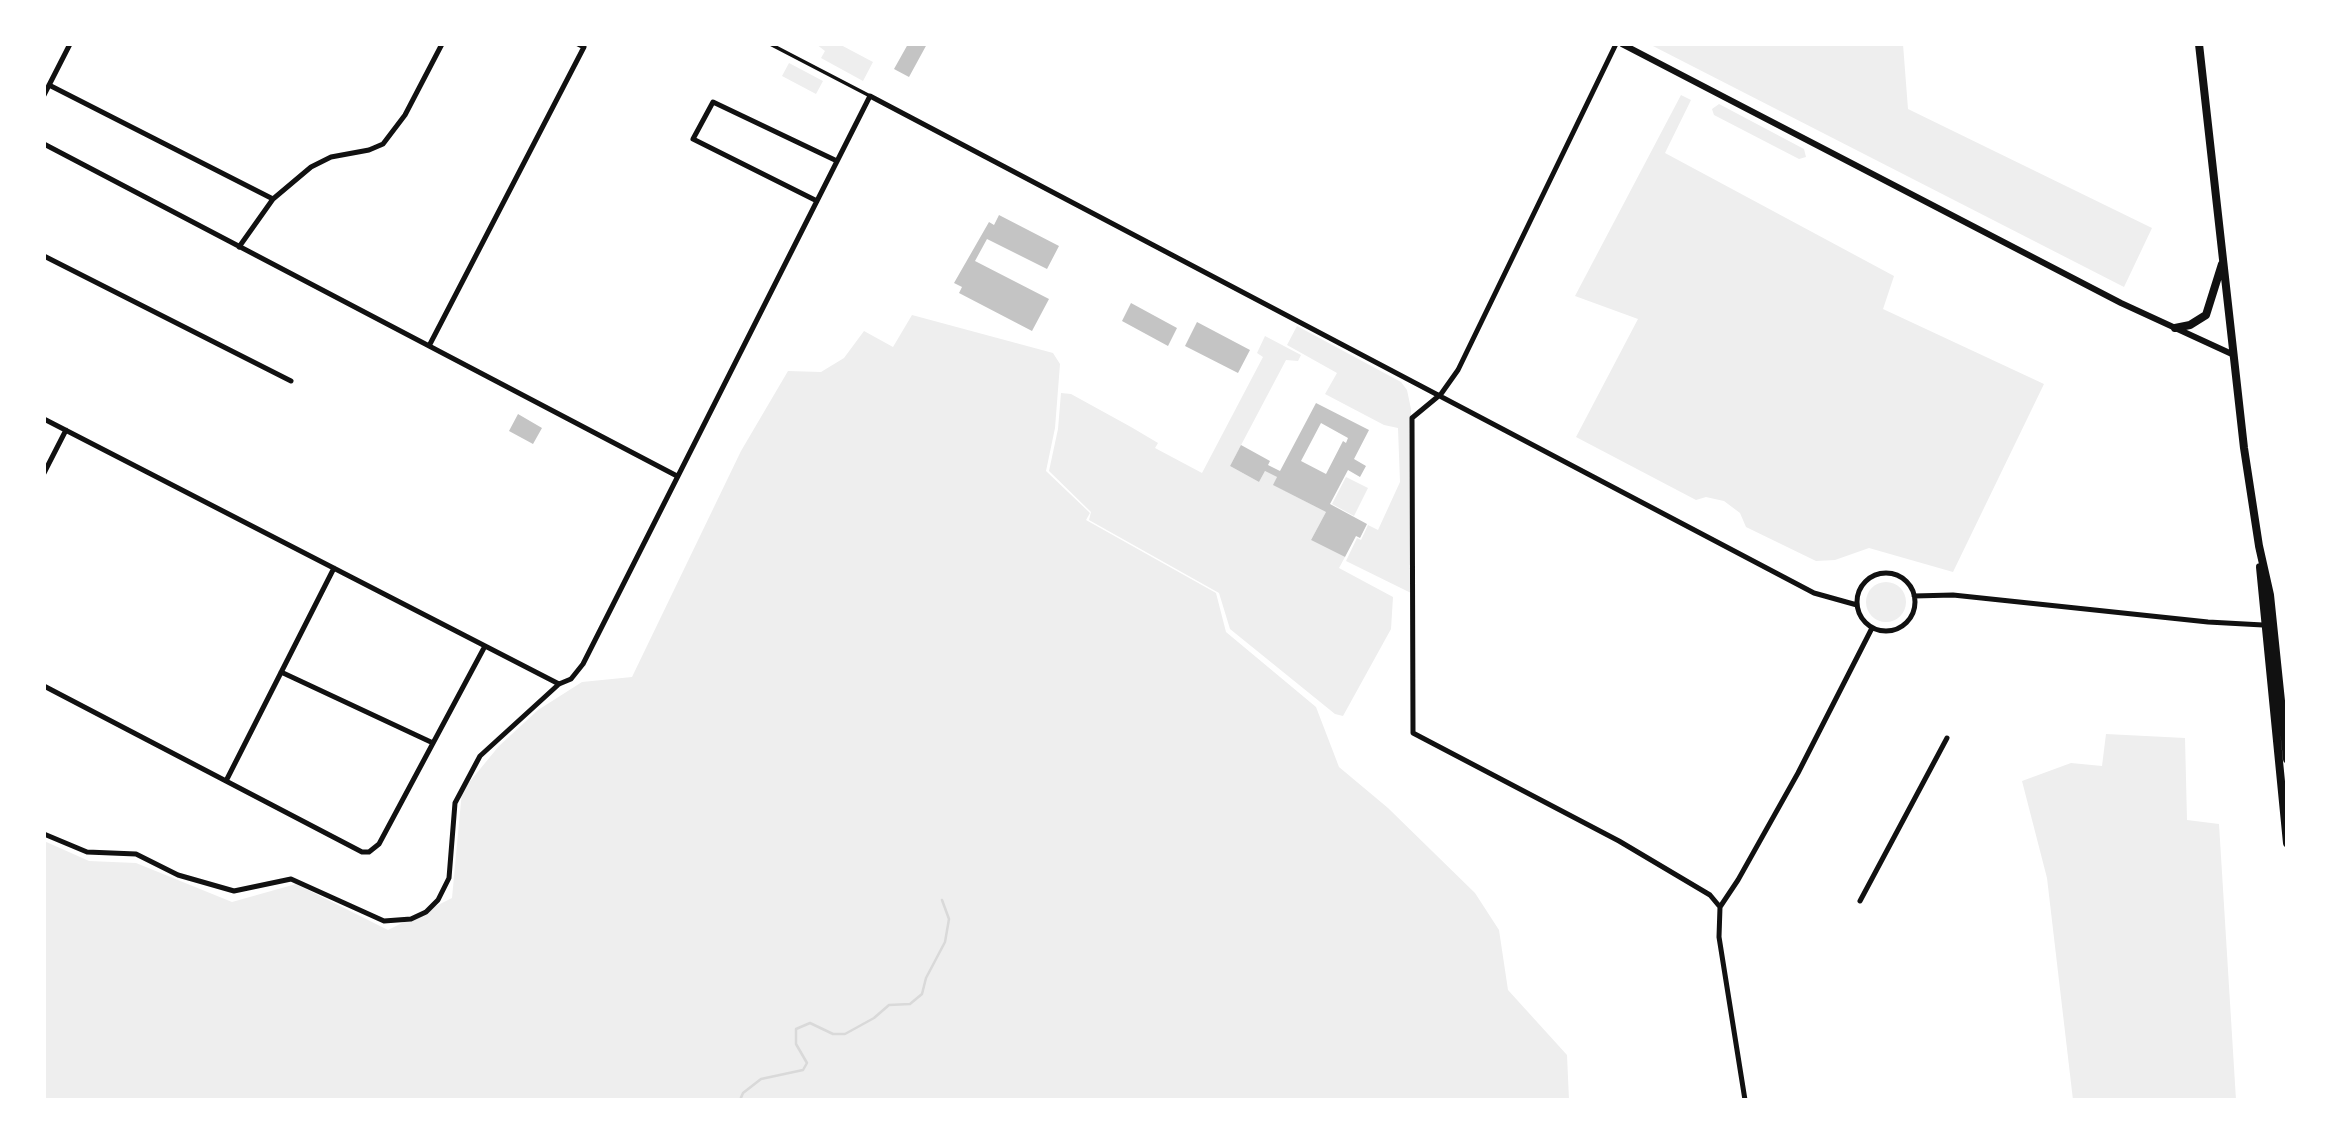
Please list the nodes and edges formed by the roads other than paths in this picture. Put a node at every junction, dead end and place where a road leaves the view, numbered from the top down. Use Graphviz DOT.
graph roads {
  1 [pos="70,44"];
  2 [pos="442,44"];
  3 [pos="578,44"];
  4 [pos="770,44"];
  5 [pos="1616,44"];
  6 [pos="1622,44"];
  7 [pos="2201,44"];
  8 [pos="49,85"];
  9 [pos="44,95"];
  10 [pos="870,96"];
  11 [pos="44,144"];
  12 [pos="837,161"];
  13 [pos="273,199"];
  14 [pos="817,201"];
  15 [pos="239,247"];
  16 [pos="44,256"];
  17 [pos="2223,257"];
  18 [pos="2231,314"];
  19 [pos="2175,328"];
  20 [pos="429,346"];
  21 [pos="2234,355"];
  22 [pos="291,382"];
  23 [pos="1440,394"];
  24 [pos="44,419"];
  25 [pos="66,430"];
  26 [pos="44,473"];
  27 [pos="677,476"];
  28 [pos="2259,546"];
  29 [pos="334,568"];
  30 [pos="1914,596"];
  31 [pos="1857,605"];
  32 [pos="2263,625"];
  33 [pos="1872,628"];
  34 [pos="485,646"];
  35 [pos="281,672"];
  36 [pos="559,684"];
  37 [pos="44,687"];
  38 [pos="1947,737"];
  39 [pos="433,743"];
  40 [pos="2287,759"];
  41 [pos="226,781"];
  42 [pos="44,834"];
  43 [pos="2287,843"];
  44 [pos="1860,901"];
  45 [pos="1720,907"];
  46 [pos="1745,1100"];
  1 -- 8 [label="street"];
  2 -- 13 [label="street"];
  3 -- 20 [label="street"];
  4 -- 10 [label="street"];
  5 -- 23 [label="street"];
  6 -- 19 [label="street"];
  7 -- 17 [label="highway"];
  7 -- 18 [label="highway"];
  8 -- 9 [label="street"];
  8 -- 13 [label="street"];
  10 -- 12 [label="street"];
  10 -- 23 [label="street"];
  11 -- 15 [label="street"];
  12 -- 14 [label="street"];
  12 -- 14 [label="street"];
  13 -- 15 [label="street"];
  14 -- 27 [label="street"];
  15 -- 20 [label="street"];
  16 -- 22 [label="street"];
  17 -- 18 [label="highway"];
  17 -- 19 [label="highway"];
  18 -- 21 [label="highway"];
  19 -- 21 [label="street"];
  20 -- 27 [label="street"];
  21 -- 28 [label="highway"];
  23 -- 31 [label="street"];
  23 -- 45 [label="street"];
  24 -- 25 [label="street"];
  25 -- 26 [label="street"];
  25 -- 29 [label="street"];
  27 -- 36 [label="street"];
  28 -- 32 [label="highway"];
  28 -- 40 [label="highway"];
  29 -- 34 [label="street"];
  29 -- 35 [label="street"];
  30 -- 31 [label="street"];
  30 -- 32 [label="street"];
  30 -- 33 [label="street"];
  31 -- 33 [label="street"];
  32 -- 43 [label="highway"];
  33 -- 45 [label="street"];
  34 -- 36 [label="street"];
  34 -- 39 [label="street"];
  35 -- 39 [label="street"];
  35 -- 41 [label="street"];
  36 -- 42 [label="street"];
  37 -- 41 [label="street"];
  38 -- 44 [label="street"];
  39 -- 41 [label="street"];
  45 -- 46 [label="street"];
}
